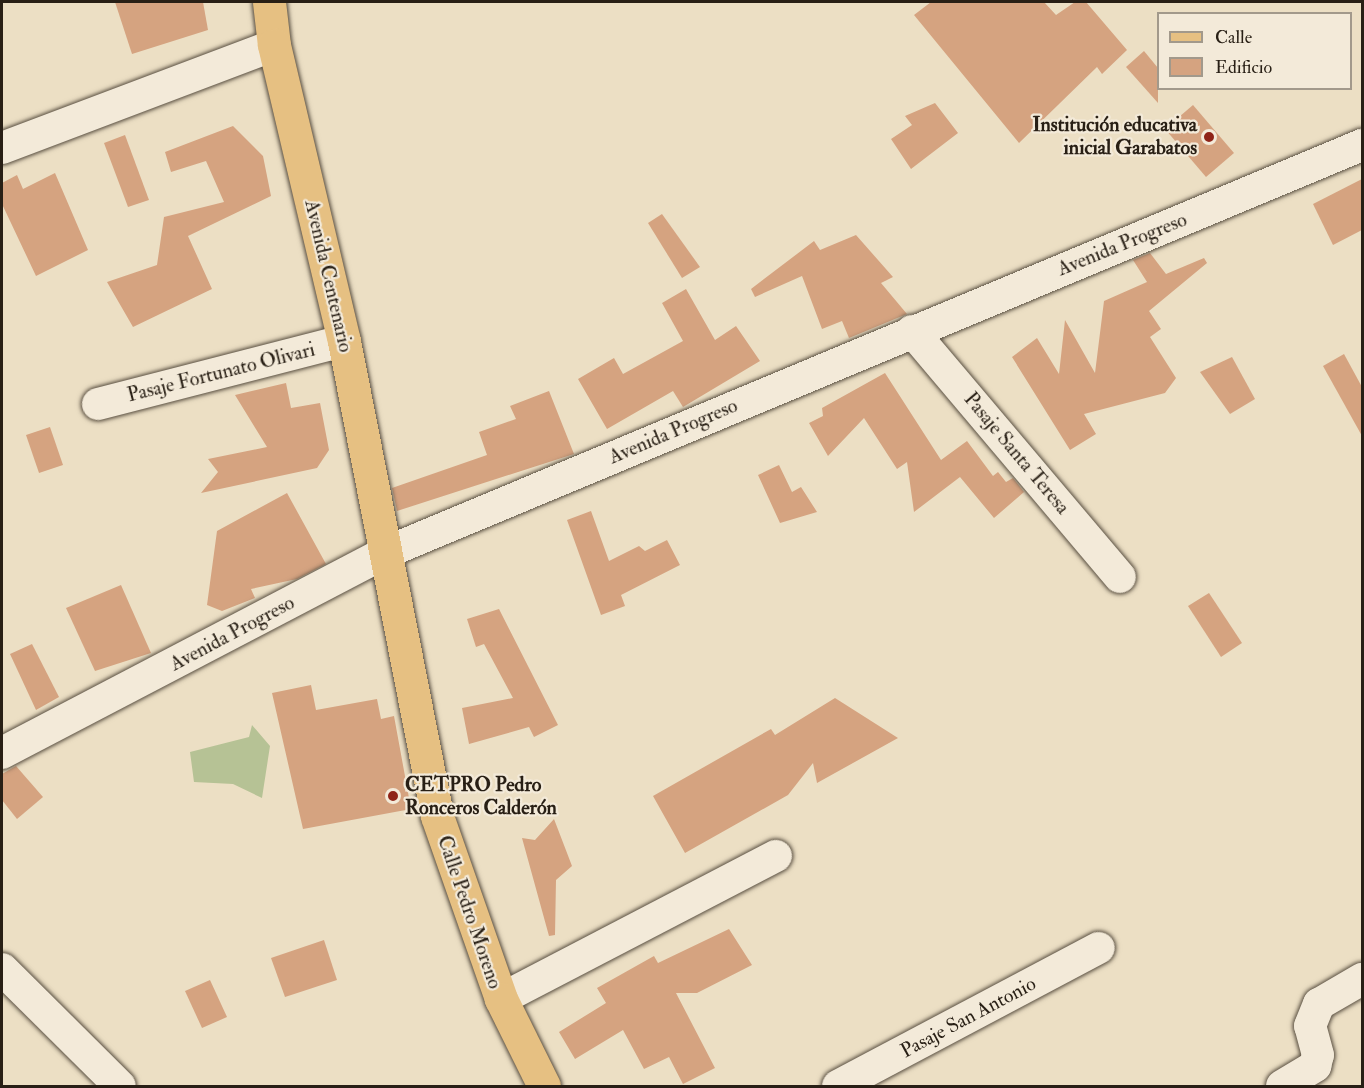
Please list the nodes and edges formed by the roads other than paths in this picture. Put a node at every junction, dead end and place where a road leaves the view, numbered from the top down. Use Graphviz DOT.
graph roads {
  1 [pos="269,2"];
  2 [pos="274,45"];
  3 [pos="1362,145"];
  4 [pos="2,148"];
  5 [pos="912,331"];
  6 [pos="344,341"];
  7 [pos="98,404"];
  8 [pos="387,552"];
  9 [pos="1120,577"];
  10 [pos="2,753"];
  11 [pos="776,856"];
  12 [pos="1099,948"];
  13 [pos="2,969"];
  14 [pos="1362,979"];
  15 [pos="501,999"];
  16 [pos="120,1086"];
  17 [pos="544,1086"];
  18 [pos="838,1086"];
  19 [pos="1282,1086"];
  1 -- 2 [label="main road, Avenida Centenario"];
  2 -- 4 [label="street"];
  2 -- 6 [label="main road, Avenida Centenario"];
  3 -- 5 [label="street, Avenida Progreso"];
  5 -- 8 [label="street, Avenida Progreso"];
  5 -- 9 [label="street, Pasaje Santa Teresa"];
  6 -- 7 [label="street, Pasaje Fortunato Olivari"];
  6 -- 8 [label="main road, Avenida Centenario"];
  8 -- 10 [label="street, Avenida Progreso"];
  8 -- 15 [label="main road, Calle Pedro Moreno"];
  11 -- 15 [label="street"];
  12 -- 18 [label="street, Pasaje San Antonio"];
  13 -- 16 [label="street"];
  14 -- 19 [label="street"];
  15 -- 17 [label="main road, Calle Pedro Moreno"];
}
